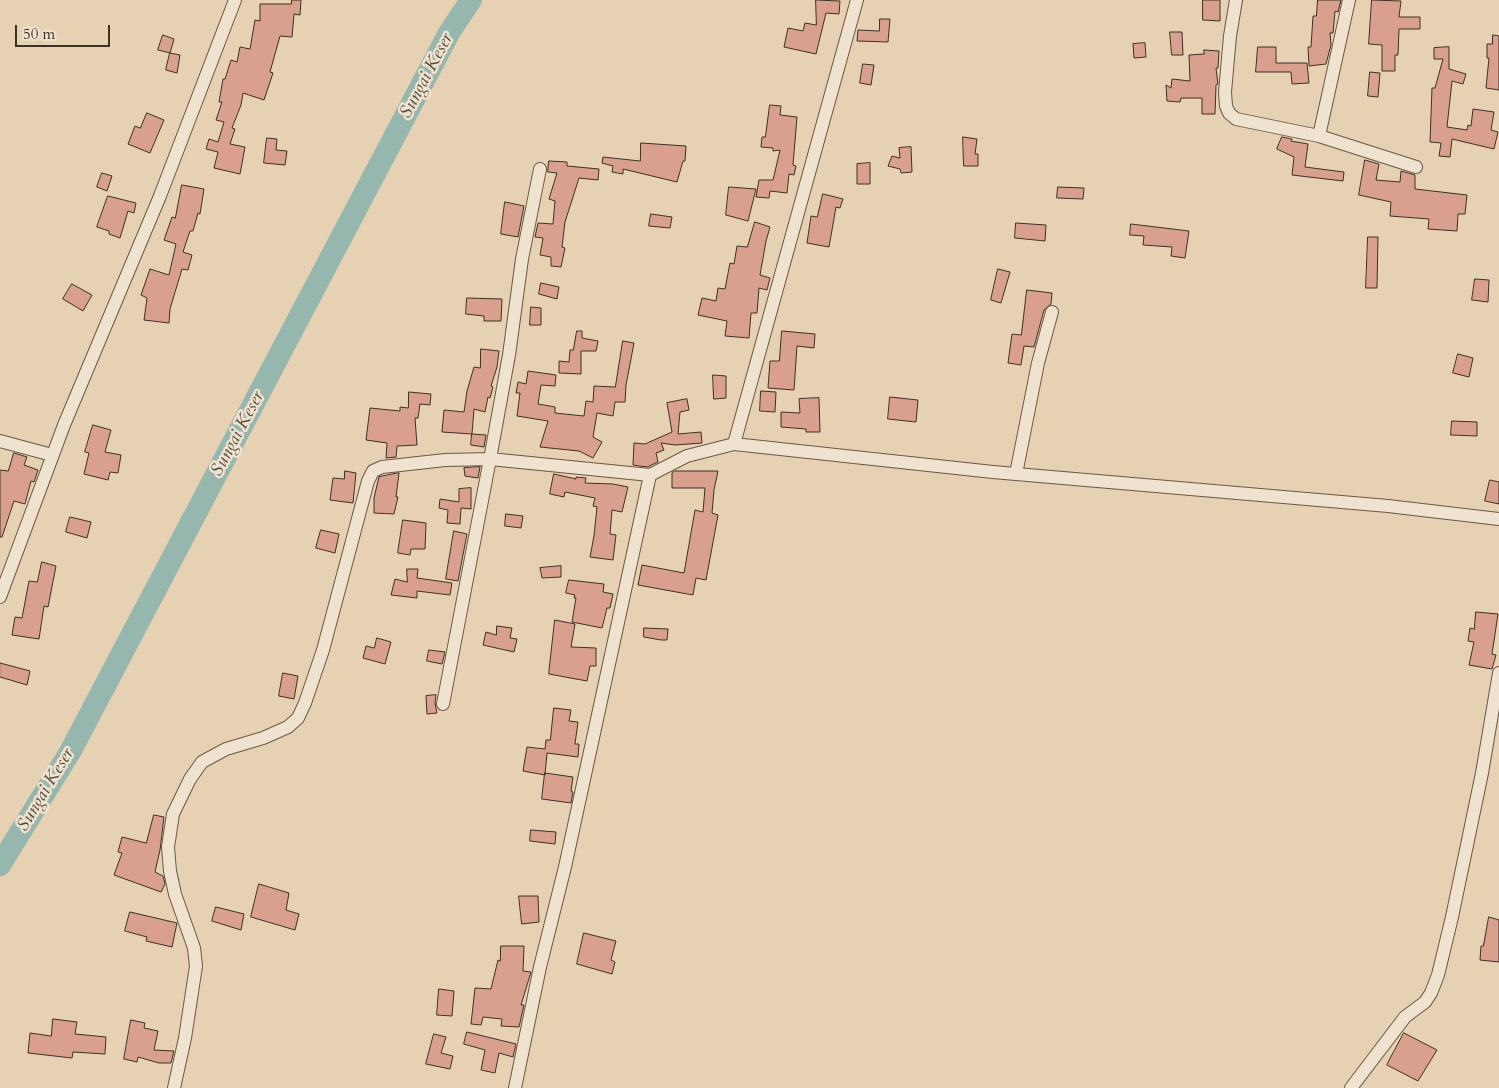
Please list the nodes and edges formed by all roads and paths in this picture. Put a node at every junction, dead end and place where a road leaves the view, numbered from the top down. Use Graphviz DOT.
graph roads {
  1 [pos="235,0"];
  2 [pos="857,0"];
  3 [pos="1236,0"];
  4 [pos="1349,0"];
  5 [pos="1319,136"];
  6 [pos="1416,167"];
  7 [pos="540,169"];
  8 [pos="1052,312"];
  9 [pos="0,441"];
  10 [pos="734,444"];
  11 [pos="52,455"];
  12 [pos="490,459"];
  13 [pos="1016,474"];
  14 [pos="650,475"];
  15 [pos="1499,519"];
  16 [pos="0,598"];
  17 [pos="1499,673"];
  18 [pos="443,704"];
  19 [pos="174,1088"];
  20 [pos="516,1088"];
  21 [pos="1351,1088"];
  1 -- 11 [label="street"];
  2 -- 10 [label="street"];
  3 -- 5 [label="street"];
  4 -- 5 [label="street"];
  5 -- 6 [label="street"];
  7 -- 12 [label="street"];
  8 -- 13 [label="street"];
  9 -- 11 [label="street"];
  10 -- 13 [label="street"];
  10 -- 14 [label="street"];
  11 -- 16 [label="street"];
  12 -- 14 [label="street"];
  12 -- 18 [label="street"];
  12 -- 19 [label="street"];
  13 -- 15 [label="street"];
  14 -- 20 [label="street"];
  17 -- 21 [label="street"];
}
